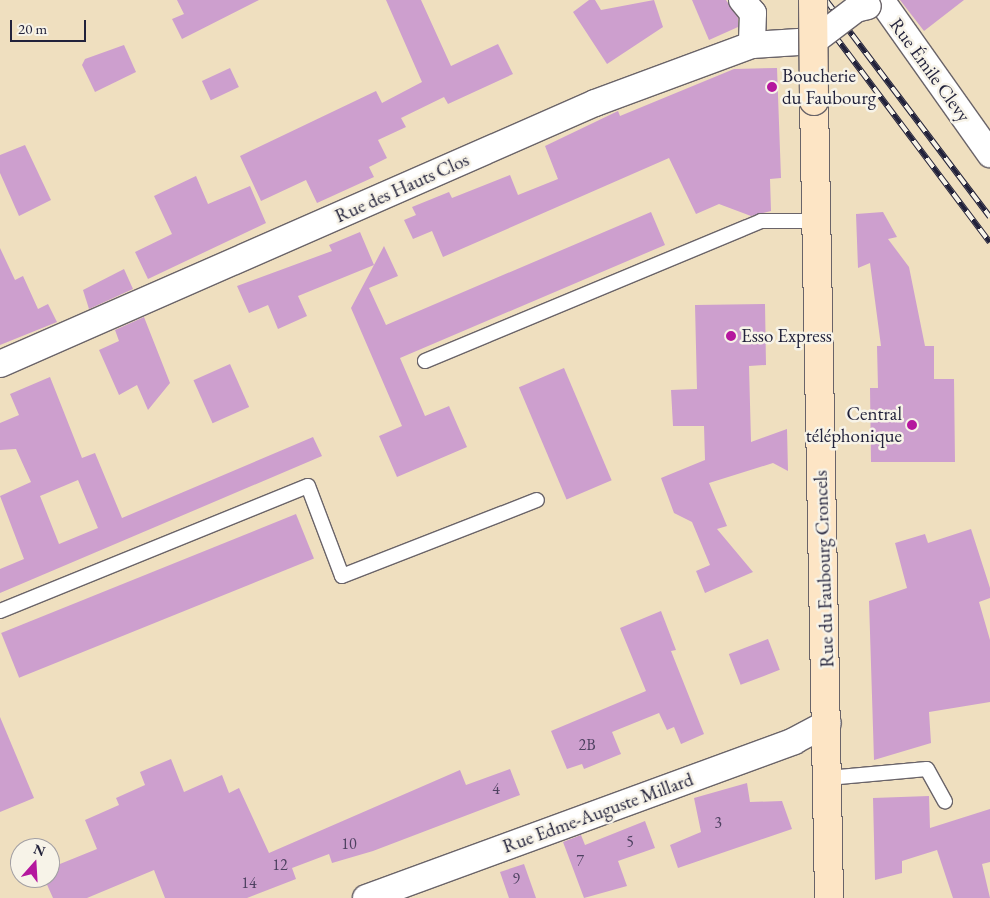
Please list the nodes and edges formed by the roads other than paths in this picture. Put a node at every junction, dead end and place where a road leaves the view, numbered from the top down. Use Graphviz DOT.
graph roads {
  1 [pos="742,0"];
  2 [pos="815,1"];
  3 [pos="879,6"];
  4 [pos="814,41"];
  5 [pos="763,44"];
  6 [pos="987,145"];
  7 [pos="817,221"];
  8 [pos="425,361"];
  9 [pos="0,364"];
  10 [pos="537,500"];
  11 [pos="0,611"];
  12 [pos="828,723"];
  13 [pos="828,778"];
  14 [pos="946,801"];
  15 [pos="366,898"];
  16 [pos="829,898"];
  1 -- 5 [label="street"];
  2 -- 4 [label="main road, Rue du Faubourg Croncels, bridge"];
  3 -- 4 [label="street, Rue Émile Clevy, bridge"];
  3 -- 6 [label="street, Rue Émile Clevy"];
  4 -- 5 [label="street, Rue des Hauts Clos"];
  4 -- 7 [label="main road, Rue du Faubourg Croncels, bridge"];
  5 -- 9 [label="street, Rue des Hauts Clos"];
  7 -- 8 [label="lane"];
  7 -- 12 [label="main road, Rue du Faubourg Croncels"];
  10 -- 11 [label="lane"];
  12 -- 13 [label="main road, Rue du Faubourg Croncels"];
  12 -- 15 [label="street, Rue Edme-Auguste Millard"];
  13 -- 14 [label="lane"];
  13 -- 16 [label="main road, Rue du Faubourg Croncels"];
}
